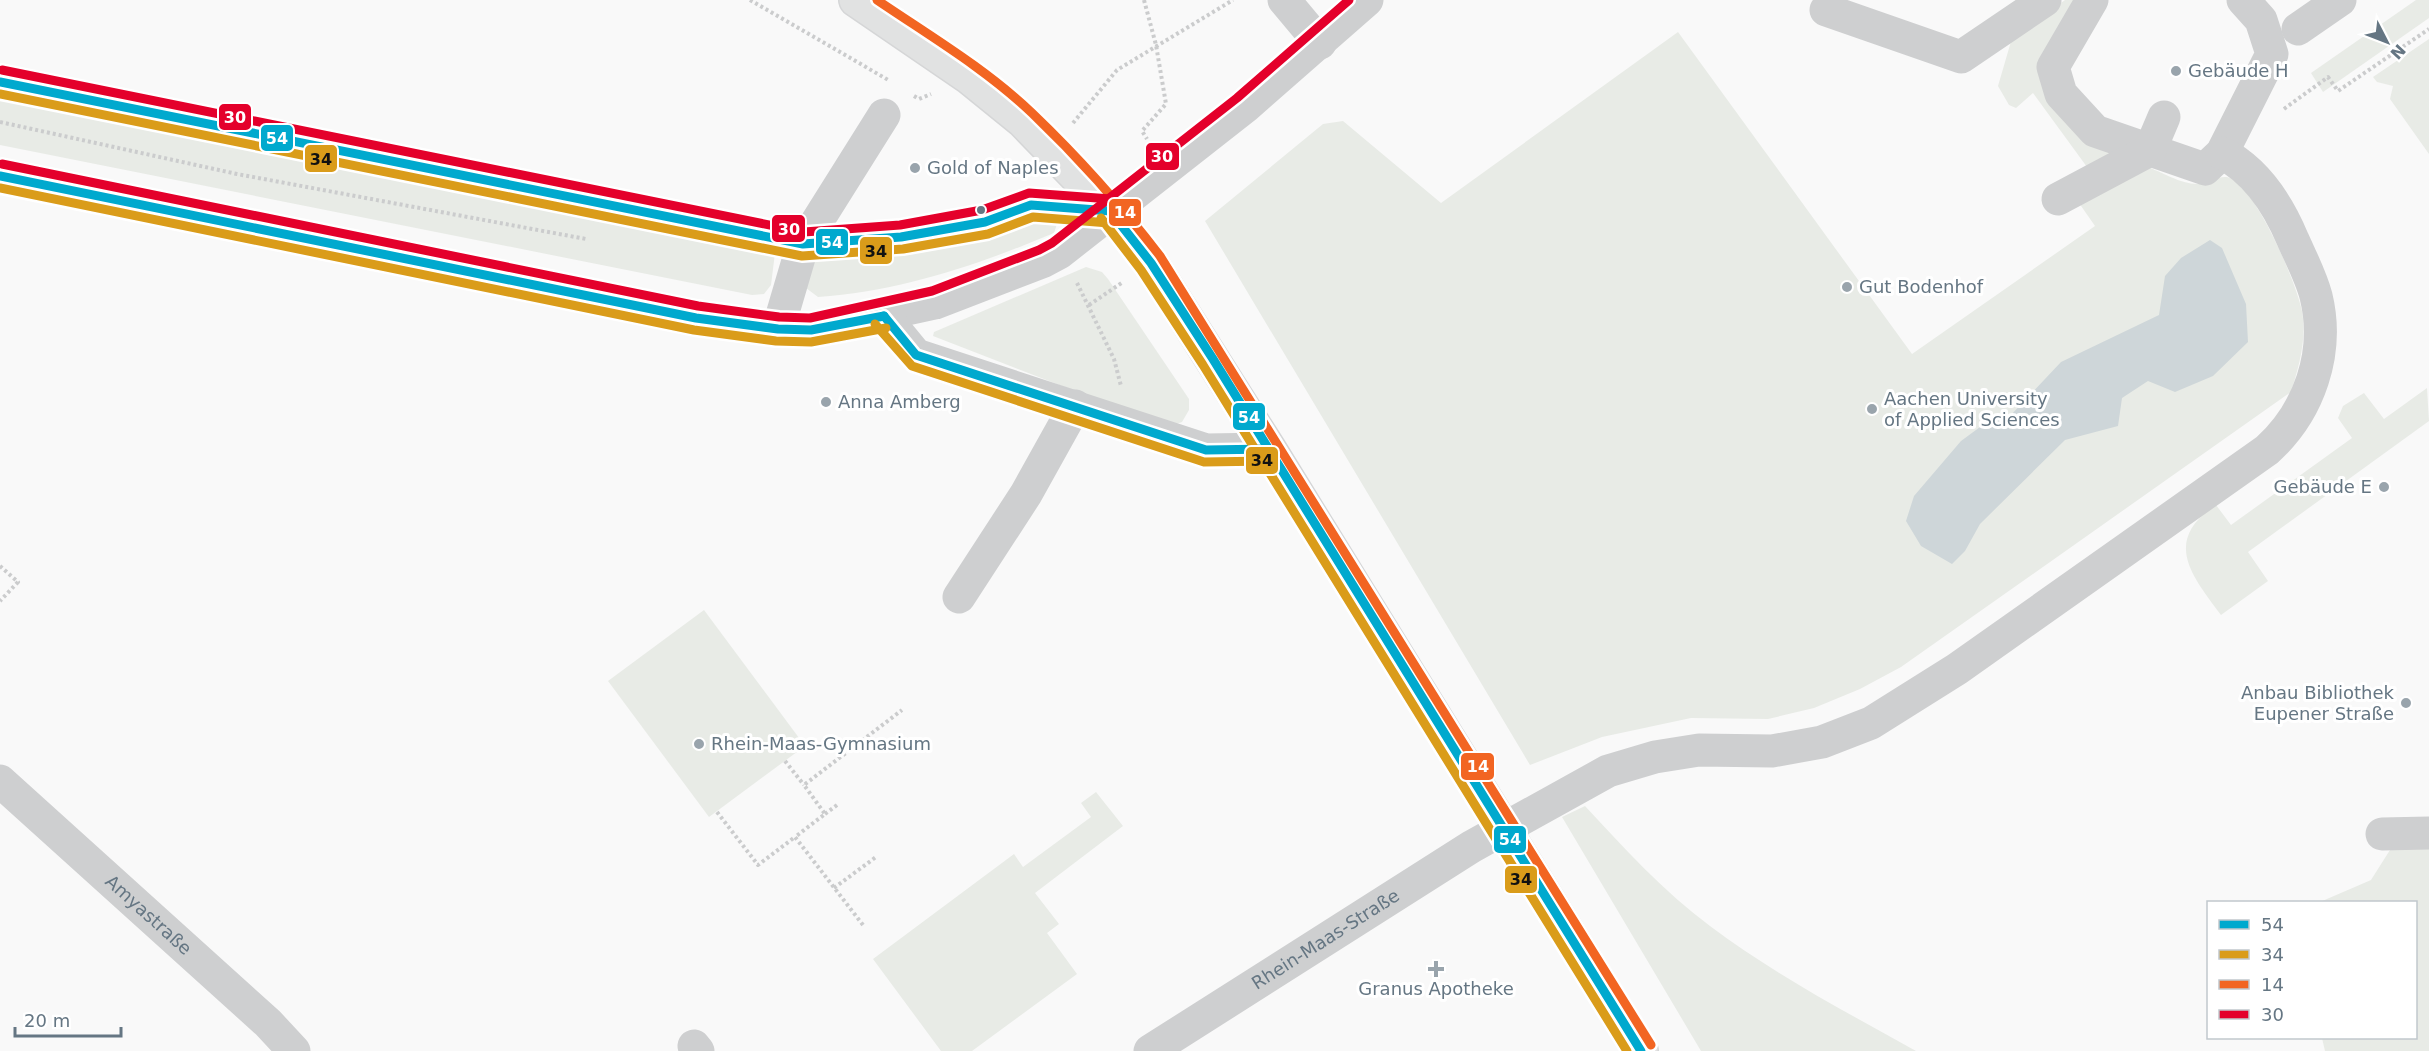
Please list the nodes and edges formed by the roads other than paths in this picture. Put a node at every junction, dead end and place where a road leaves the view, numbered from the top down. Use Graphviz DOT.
graph roads {
  1 [pos="856,0"];
  2 [pos="1284,0"];
  3 [pos="1367,0"];
  4 [pos="2045,0"];
  5 [pos="2092,0"];
  6 [pos="2243,0"];
  7 [pos="2340,0"];
  8 [pos="1826,10"];
  9 [pos="2298,29"];
  10 [pos="1320,43"];
  11 [pos="0,82"];
  12 [pos="892,101"];
  13 [pos="2164,117"];
  14 [pos="2150,150"];
  15 [pos="2222,153"];
  16 [pos="0,176"];
  17 [pos="2058,199"];
  18 [pos="1110,212"];
  19 [pos="803,244"];
  20 [pos="884,316"];
  21 [pos="778,329"];
  22 [pos="1075,406"];
  23 [pos="1269,449"];
  24 [pos="959,597"];
  25 [pos="0,781"];
  26 [pos="1504,828"];
  27 [pos="2429,833"];
  28 [pos="2382,834"];
  29 [pos="294,1051"];
  30 [pos="1150,1051"];
  31 [pos="1641,1051"];
  1 -- 18 [label="main road"];
  2 -- 10 [label="street"];
  3 -- 10 [label="street"];
  4 -- 8 [label="street"];
  5 -- 14 [label="street"];
  6 -- 15 [label="street"];
  7 -- 9 [label="street"];
  10 -- 18 [label="street"];
  11 -- 19 [label="street"];
  12 -- 19 [label="street"];
  13 -- 14 [label="street"];
  14 -- 15 [label="street"];
  14 -- 17 [label="street"];
  15 -- 26 [label="street, Rhein-Maas-Straße"];
  16 -- 21 [label="street"];
  18 -- 19 [label="street"];
  18 -- 20 [label="street"];
  18 -- 23 [label="main road"];
  19 -- 21 [label="street"];
  20 -- 21 [label="street"];
  20 -- 22 [label="street"];
  22 -- 23 [label="street"];
  22 -- 24 [label="street"];
  23 -- 26 [label="main road"];
  25 -- 29 [label="street, Amyastraße"];
  26 -- 30 [label="street, Rhein-Maas-Straße"];
  26 -- 31 [label="main road"];
  27 -- 28 [label="street"];
}
